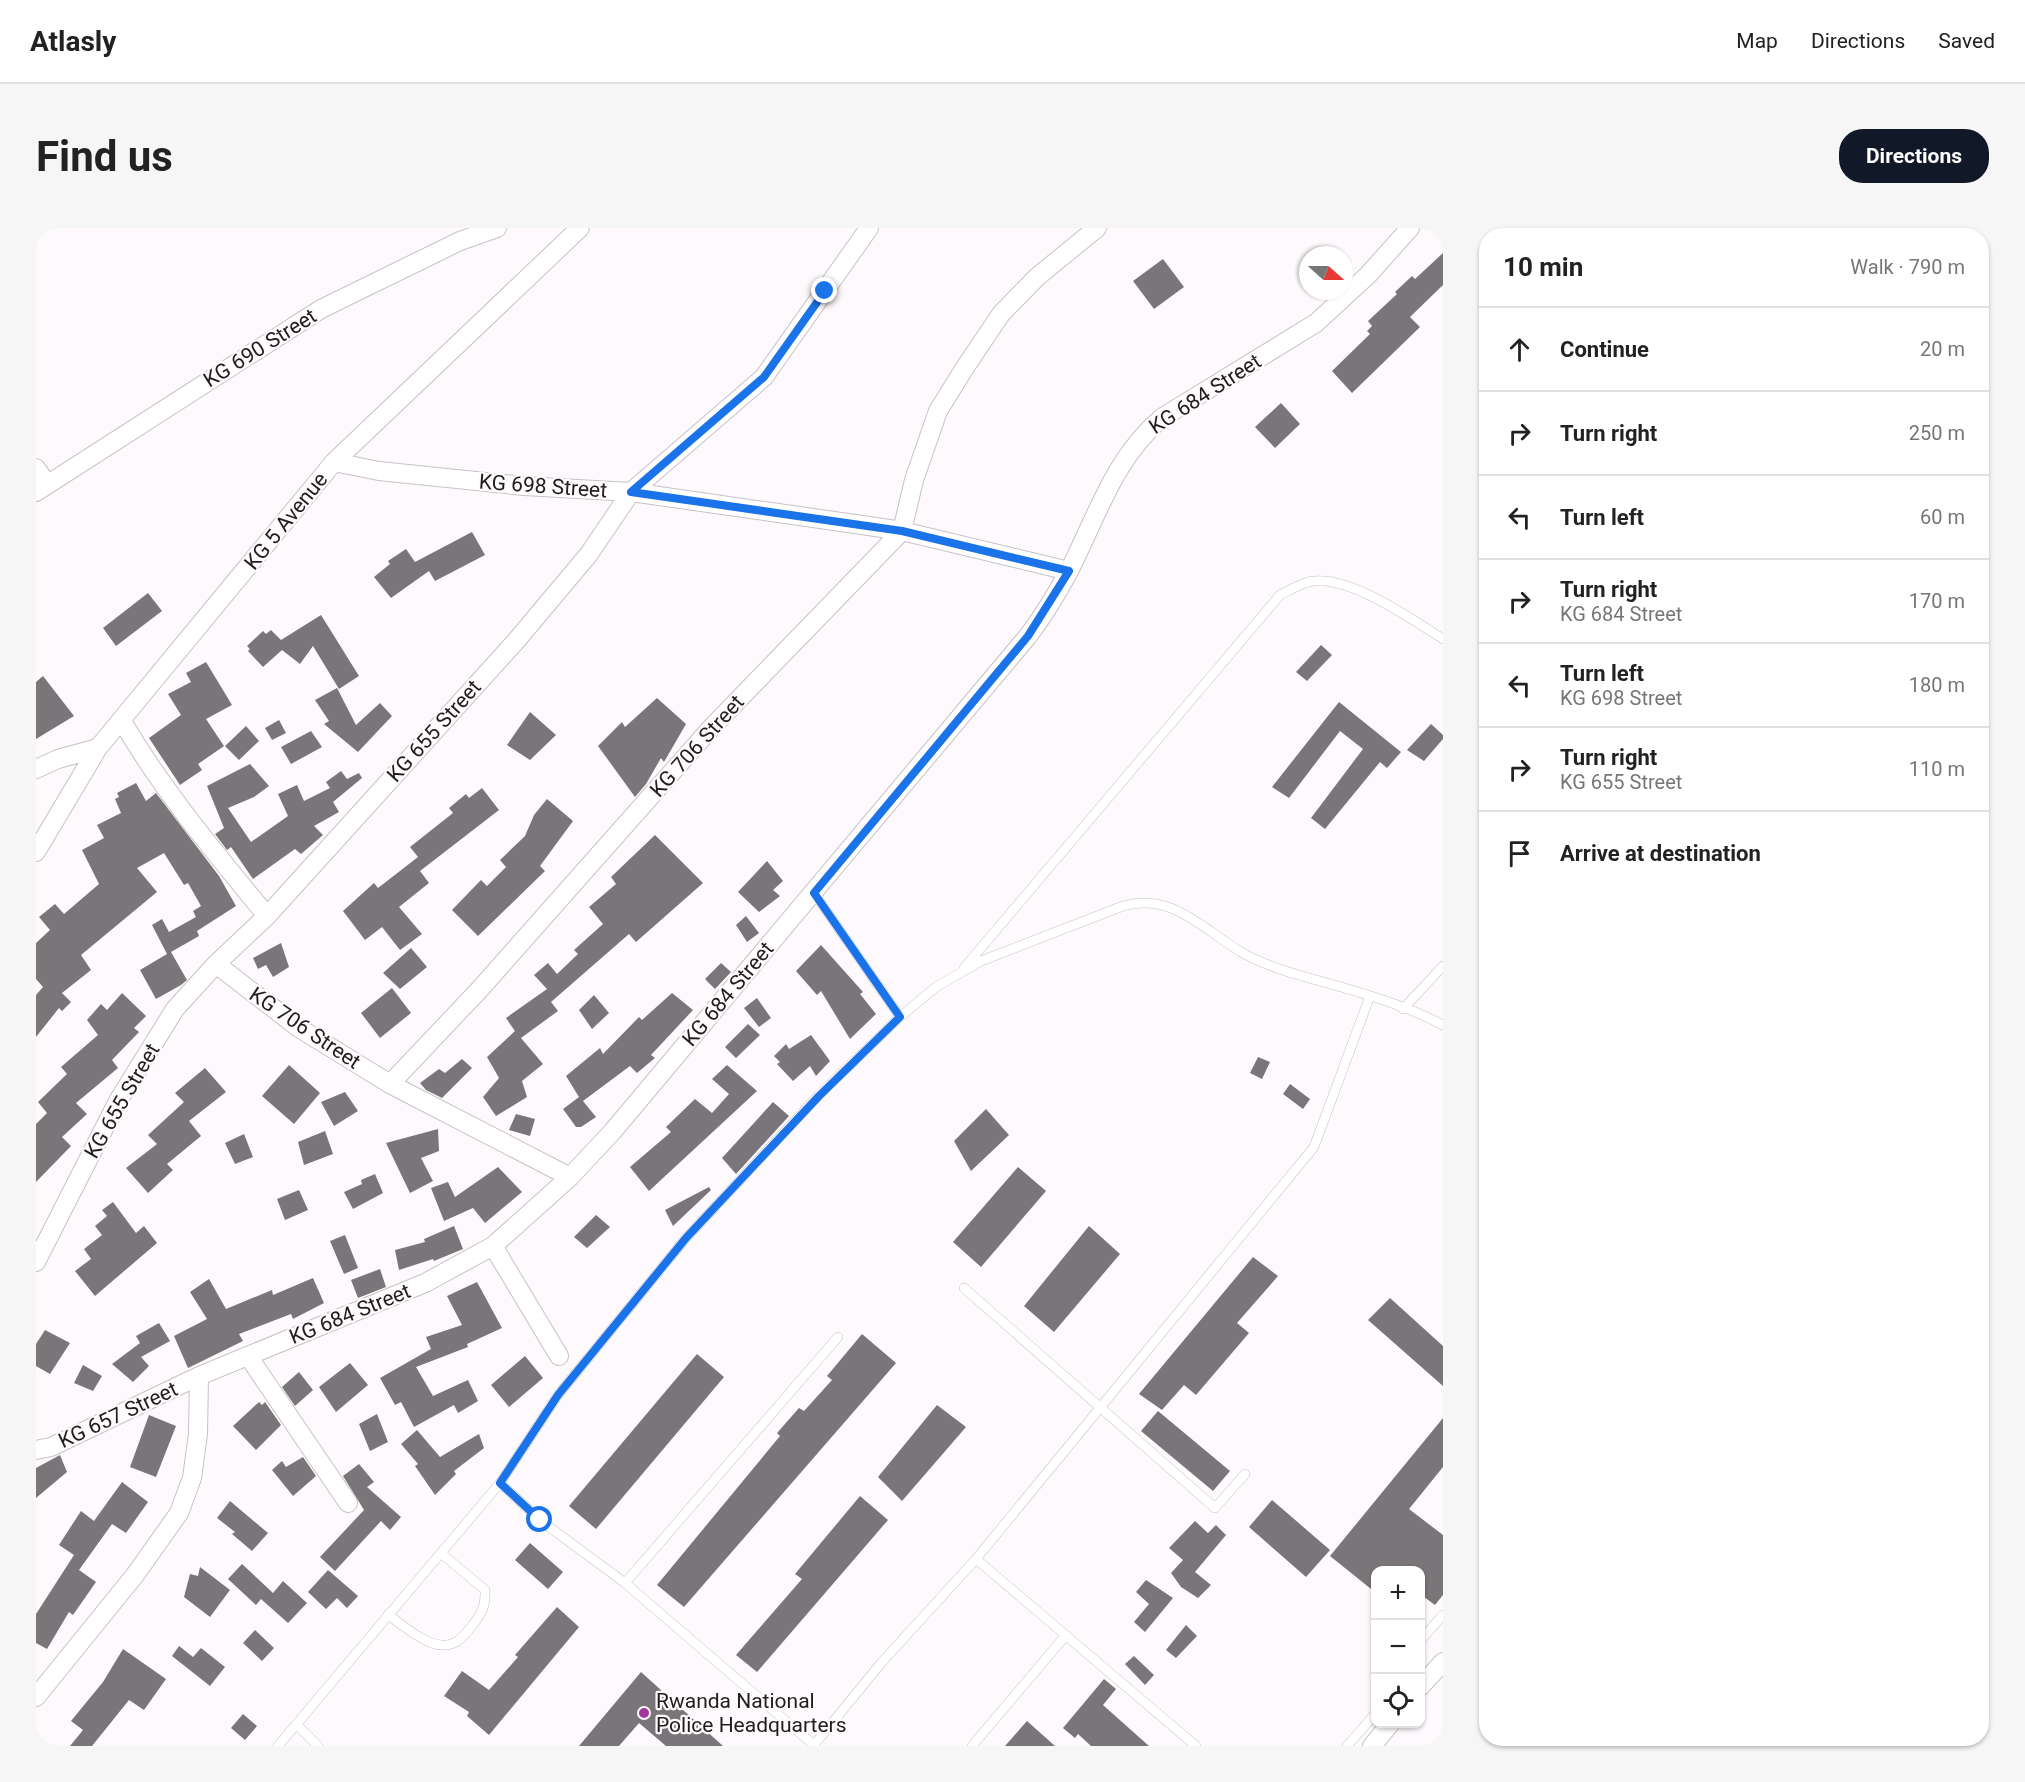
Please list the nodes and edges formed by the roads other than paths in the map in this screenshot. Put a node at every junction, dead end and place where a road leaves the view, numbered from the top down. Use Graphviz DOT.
graph roads {
  1 [pos="497,228"];
  2 [pos="580,228"];
  3 [pos="870,228"];
  4 [pos="1097,228"];
  5 [pos="1410,228"];
  6 [pos="334,462"];
  7 [pos="36,468"];
  8 [pos="42,488"];
  9 [pos="631,492"];
  10 [pos="902,531"];
  11 [pos="1069,571"];
  12 [pos="1443,639"];
  13 [pos="122,721"];
  14 [pos="98,748"];
  15 [pos="36,769"];
  16 [pos="36,852"];
  17 [pos="814,893"];
  18 [pos="267,916"];
  19 [pos="216,964"];
  20 [pos="1443,966"];
  21 [pos="960,972"];
  22 [pos="1370,996"];
  23 [pos="1403,1009"];
  24 [pos="900,1017"];
  25 [pos="1443,1025"];
  26 [pos="390,1084"];
  27 [pos="570,1178"];
  28 [pos="493,1246"];
  29 [pos="36,1262"];
  30 [pos="964,1288"];
  31 [pos="838,1337"];
  32 [pos="248,1356"];
  33 [pos="559,1356"];
  34 [pos="199,1376"];
  35 [pos="1099,1408"];
  36 [pos="36,1450"];
  37 [pos="1245,1474"];
  38 [pos="500,1483"];
  39 [pos="348,1503"];
  40 [pos="441,1553"];
  41 [pos="976,1559"];
  42 [pos="625,1583"];
  43 [pos="388,1615"];
  44 [pos="1443,1615"];
  45 [pos="1066,1635"];
  46 [pos="1425,1635"];
  47 [pos="1443,1662"];
  48 [pos="1425,1682"];
  49 [pos="36,1696"];
  50 [pos="1371,1719"];
  51 [pos="296,1725"];
  52 [pos="1387,1728"];
  53 [pos="814,1745"];
  54 [pos="278,1746"];
  55 [pos="318,1746"];
  56 [pos="972,1746"];
  57 [pos="1196,1746"];
  58 [pos="1347,1746"];
  59 [pos="1372,1746"];
  1 -- 8 [label="street, KG 690 Street"];
  2 -- 6 [label="street, KG 5 Avenue"];
  3 -- 9 [label="street, KG 655 Street"];
  4 -- 10 [label="street"];
  5 -- 11 [label="street, KG 684 Street"];
  6 -- 9 [label="street, KG 698 Street"];
  6 -- 13 [label="street, KG 5 Avenue"];
  7 -- 8 [label="street"];
  9 -- 10 [label="street, KG 698 Street"];
  9 -- 18 [label="street, KG 655 Street"];
  10 -- 11 [label="street, KG 698 Street"];
  10 -- 26 [label="street, KG 706 Street"];
  11 -- 17 [label="street, KG 684 Street"];
  12 -- 21 [label="lane"];
  13 -- 14 [label="street, KG 5 Avenue"];
  13 -- 18 [label="street"];
  14 -- 15 [label="street"];
  14 -- 16 [label="street, KG 5 Avenue"];
  17 -- 24 [label="lane"];
  17 -- 27 [label="street, KG 684 Street"];
  18 -- 19 [label="street, KG 655 Street"];
  19 -- 26 [label="street, KG 706 Street"];
  19 -- 29 [label="street, KG 655 Street"];
  20 -- 23 [label="lane"];
  21 -- 22 [label="lane"];
  21 -- 24 [label="lane"];
  22 -- 23 [label="lane"];
  22 -- 35 [label="lane"];
  23 -- 25 [label="lane"];
  24 -- 38 [label="lane"];
  26 -- 27 [label="street"];
  27 -- 28 [label="street, KG 684 Street"];
  28 -- 32 [label="street, KG 684 Street"];
  28 -- 33 [label="street"];
  30 -- 35 [label="lane"];
  31 -- 42 [label="lane"];
  32 -- 34 [label="street, KG 684 Street"];
  32 -- 39 [label="street"];
  34 -- 36 [label="street, KG 657 Street"];
  34 -- 49 [label="street"];
  35 -- 37 [label="lane"];
  35 -- 41 [label="lane"];
  38 -- 40 [label="lane"];
  38 -- 42 [label="lane"];
  40 -- 43 [label="lane"];
  40 -- 43 [label="lane"];
  41 -- 45 [label="lane"];
  41 -- 53 [label="lane"];
  42 -- 53 [label="lane"];
  43 -- 51 [label="lane"];
  44 -- 46 [label="lane"];
  45 -- 56 [label="lane"];
  45 -- 57 [label="lane"];
  47 -- 48 [label="street"];
  50 -- 58 [label="lane"];
  51 -- 54 [label="lane"];
  51 -- 55 [label="lane"];
  52 -- 59 [label="street"];
}
